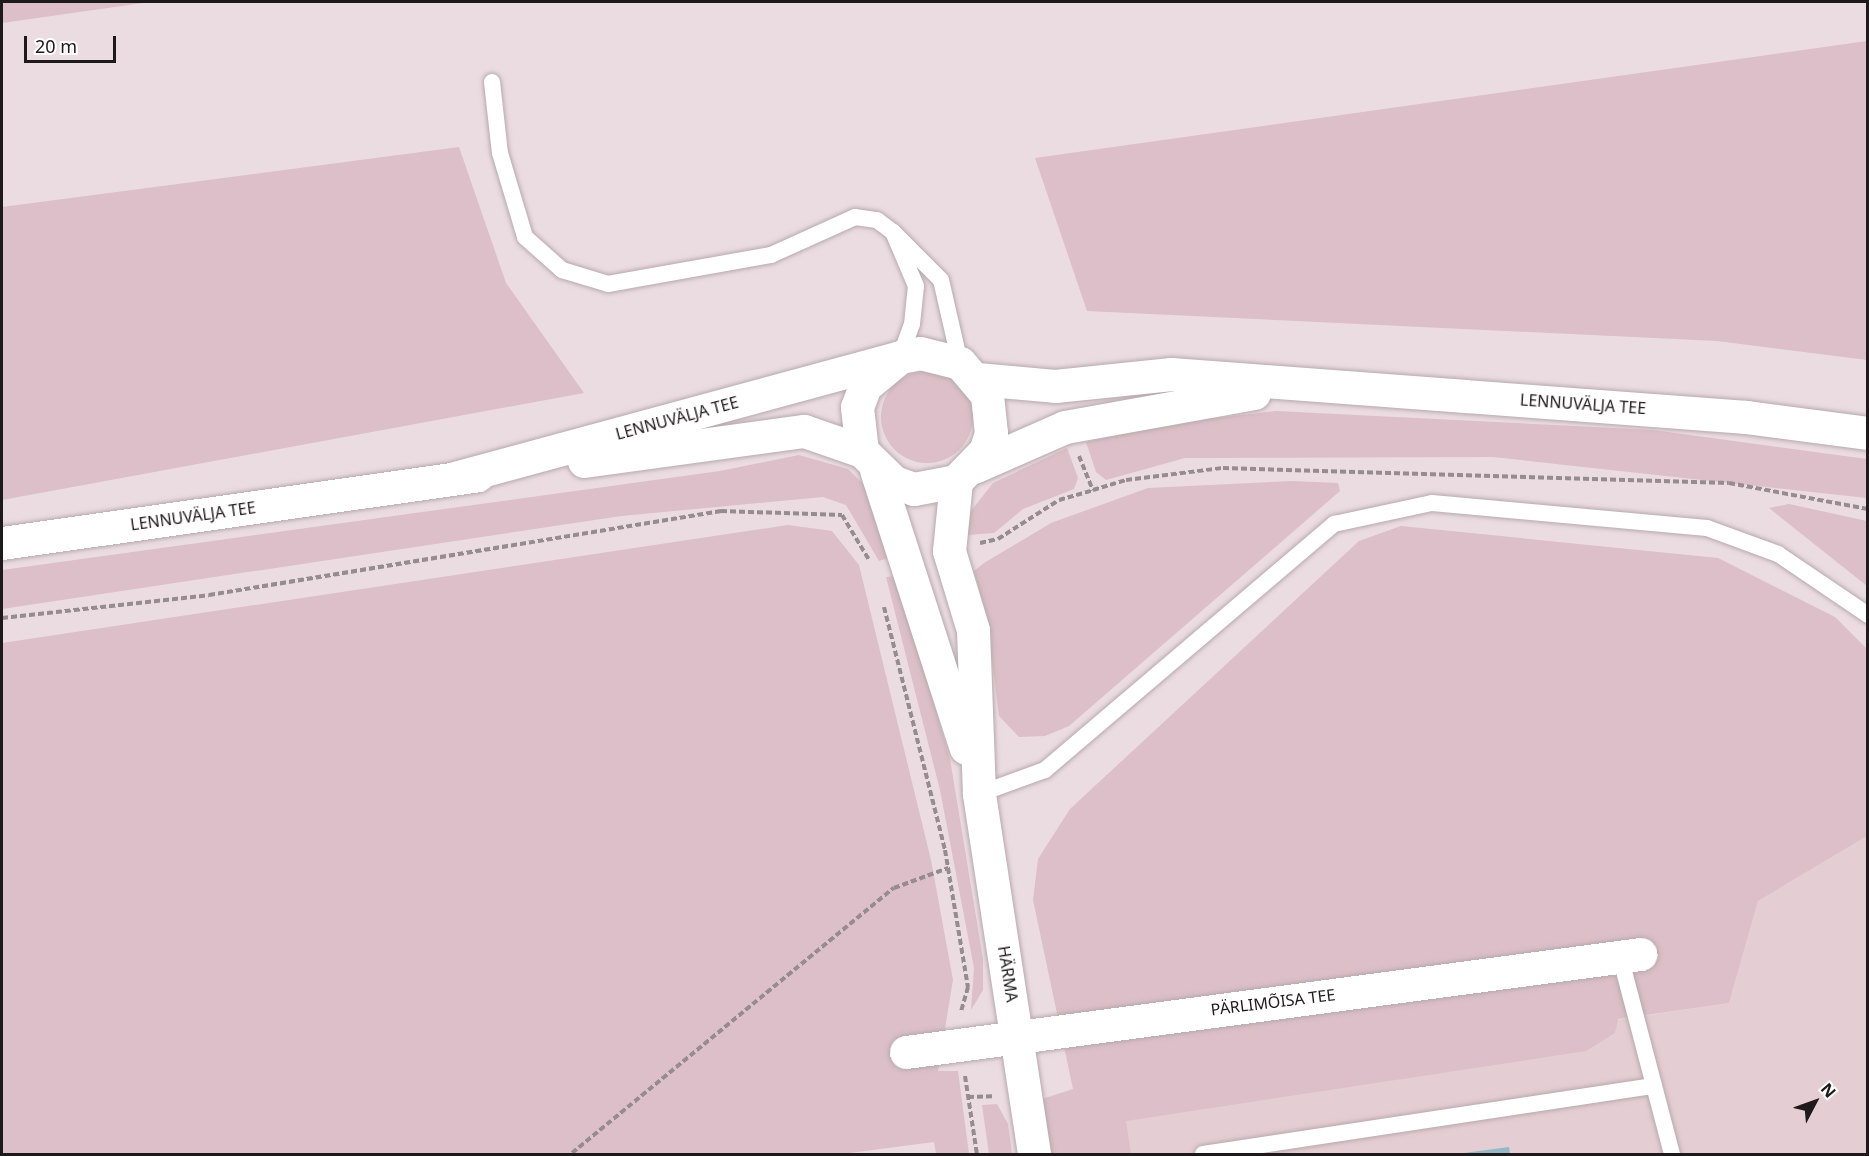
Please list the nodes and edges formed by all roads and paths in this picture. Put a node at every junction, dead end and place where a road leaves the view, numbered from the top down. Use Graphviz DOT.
graph roads {
  1 [pos="492,82"];
  2 [pos="893,232"];
  3 [pos="900,357"];
  4 [pos="969,371"];
  5 [pos="1297,386"];
  6 [pos="1868,433"];
  7 [pos="1076,447"];
  8 [pos="869,460"];
  9 [pos="965,474"];
  10 [pos="455,478"];
  11 [pos="1093,490"];
  12 [pos="2,543"];
  13 [pos="883,602"];
  14 [pos="1868,615"];
  15 [pos="979,794"];
  16 [pos="948,868"];
  17 [pos="1630,955"];
  18 [pos="1018,1035"];
  19 [pos="963,1044"];
  20 [pos="906,1052"];
  21 [pos="1654,1086"];
  22 [pos="996,1096"];
  23 [pos="968,1097"];
  24 [pos="572,1153"];
  25 [pos="977,1155"];
  26 [pos="1034,1155"];
  27 [pos="1203,1155"];
  28 [pos="1672,1155"];
  1 -- 2 [label="lane"];
  2 -- 3 [label="lane"];
  2 -- 4 [label="lane"];
  3 -- 4 [label="main road, LENNUVÄLJA TEE"];
  3 -- 8 [label="main road"];
  3 -- 10 [label="main road, LENNUVÄLJA TEE"];
  4 -- 5 [label="main road, LENNUVÄLJA TEE"];
  4 -- 9 [label="main road"];
  5 -- 6 [label="main road, LENNUVÄLJA TEE"];
  5 -- 9 [label="main road, LENNUVÄLJA TEE"];
  7 -- 11 [label="path"];
  8 -- 9 [label="main road, LENNUVÄLJA TEE"];
  8 -- 10 [label="main road, LENNUVÄLJA TEE"];
  8 -- 15 [label="main road, HÄRMA"];
  9 -- 15 [label="main road, HÄRMA"];
  10 -- 12 [label="main road, LENNUVÄLJA TEE"];
  13 -- 16 [label="path"];
  14 -- 15 [label="lane"];
  15 -- 18 [label="main road, HÄRMA"];
  16 -- 19 [label="path"];
  16 -- 24 [label="path"];
  17 -- 18 [label="main road, PÄRLIMÕISA TEE"];
  17 -- 21 [label="lane"];
  18 -- 19 [label="main road, PÄRLIMÕISA TEE"];
  18 -- 26 [label="main road, HÄRMA"];
  19 -- 20 [label="main road, PÄRLIMÕISA TEE"];
  19 -- 23 [label="path"];
  21 -- 27 [label="lane"];
  21 -- 28 [label="lane"];
  22 -- 23 [label="path"];
  23 -- 25 [label="path"];
}
